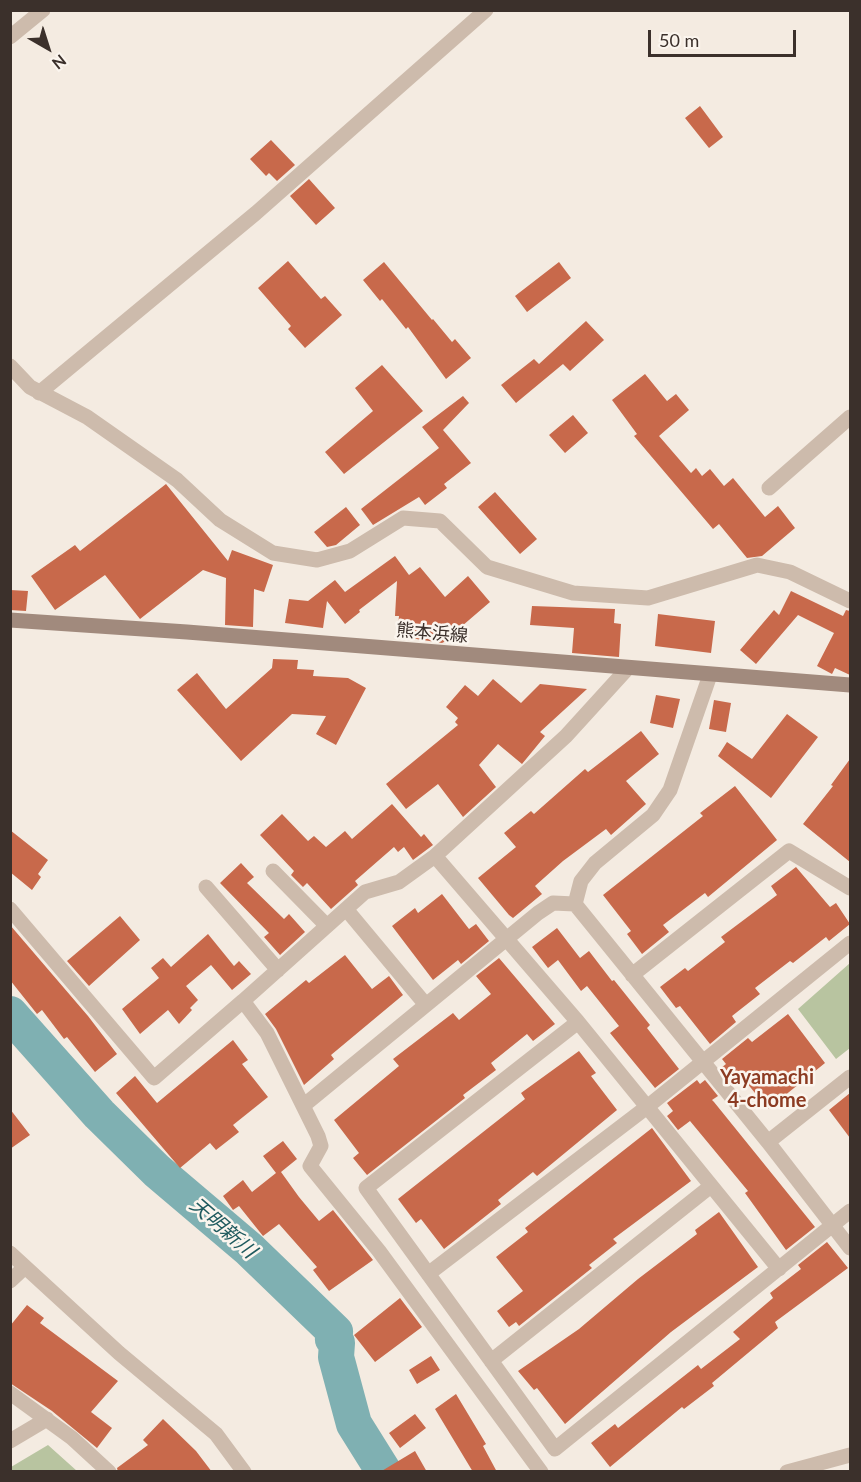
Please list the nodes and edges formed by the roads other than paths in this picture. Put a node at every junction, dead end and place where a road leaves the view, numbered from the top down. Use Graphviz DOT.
graph roads {
  1 [pos="43,10"];
  2 [pos="486,10"];
  3 [pos="10,37"];
  4 [pos="10,366"];
  5 [pos="39,393"];
  6 [pos="850,417"];
  7 [pos="769,488"];
  8 [pos="850,601"];
  9 [pos="10,620"];
  10 [pos="627,669"];
  11 [pos="710,675"];
  12 [pos="850,685"];
  13 [pos="435,856"];
  14 [pos="273,871"];
  15 [pos="206,886"];
  16 [pos="850,888"];
  17 [pos="575,904"];
  18 [pos="10,909"];
  19 [pos="346,909"];
  20 [pos="327,926"];
  21 [pos="506,940"];
  22 [pos="850,943"];
  23 [pos="278,970"];
  24 [pos="632,975"];
  25 [pos="243,1001"];
  26 [pos="426,1005"];
  27 [pos="578,1022"];
  28 [pos="702,1062"];
  29 [pos="850,1077"];
  30 [pos="303,1106"];
  31 [pos="647,1107"];
  32 [pos="768,1142"];
  33 [pos="711,1186"];
  34 [pos="850,1211"];
  35 [pos="833,1226"];
  36 [pos="850,1248"];
  37 [pos="10,1253"];
  38 [pos="24,1268"];
  39 [pos="779,1269"];
  40 [pos="428,1274"];
  41 [pos="10,1281"];
  42 [pos="491,1361"];
  43 [pos="10,1393"];
  44 [pos="47,1419"];
  45 [pos="10,1441"];
  46 [pos="850,1455"];
  47 [pos="108,1472"];
  48 [pos="244,1472"];
  49 [pos="541,1472"];
  50 [pos="787,1472"];
  1 -- 3 [label="street"];
  2 -- 5 [label="street"];
  4 -- 5 [label="street"];
  5 -- 8 [label="street"];
  6 -- 7 [label="street"];
  9 -- 10 [label="main road, 熊本浜線"];
  10 -- 11 [label="main road, 熊本浜線"];
  10 -- 13 [label="street"];
  11 -- 12 [label="main road, 熊本浜線"];
  11 -- 17 [label="street"];
  13 -- 19 [label="street"];
  13 -- 21 [label="street"];
  14 -- 20 [label="street"];
  15 -- 23 [label="street"];
  16 -- 24 [label="street"];
  17 -- 21 [label="street"];
  17 -- 24 [label="street"];
  18 -- 25 [label="street"];
  19 -- 20 [label="street"];
  19 -- 26 [label="street"];
  20 -- 23 [label="street"];
  21 -- 26 [label="street"];
  21 -- 27 [label="street"];
  22 -- 28 [label="street"];
  23 -- 25 [label="street"];
  24 -- 28 [label="street"];
  25 -- 30 [label="street"];
  26 -- 30 [label="street"];
  27 -- 31 [label="street"];
  27 -- 40 [label="street"];
  28 -- 31 [label="street"];
  28 -- 32 [label="street"];
  29 -- 32 [label="street"];
  30 -- 49 [label="street"];
  31 -- 33 [label="street"];
  31 -- 40 [label="street"];
  32 -- 35 [label="street"];
  33 -- 39 [label="street"];
  33 -- 42 [label="street"];
  34 -- 35 [label="street"];
  35 -- 36 [label="street"];
  35 -- 39 [label="street"];
  37 -- 38 [label="street"];
  38 -- 41 [label="street"];
  38 -- 48 [label="street"];
  39 -- 42 [label="street"];
  40 -- 42 [label="street"];
  43 -- 44 [label="street"];
  44 -- 45 [label="street"];
  44 -- 47 [label="street"];
  46 -- 50 [label="street"];
}
